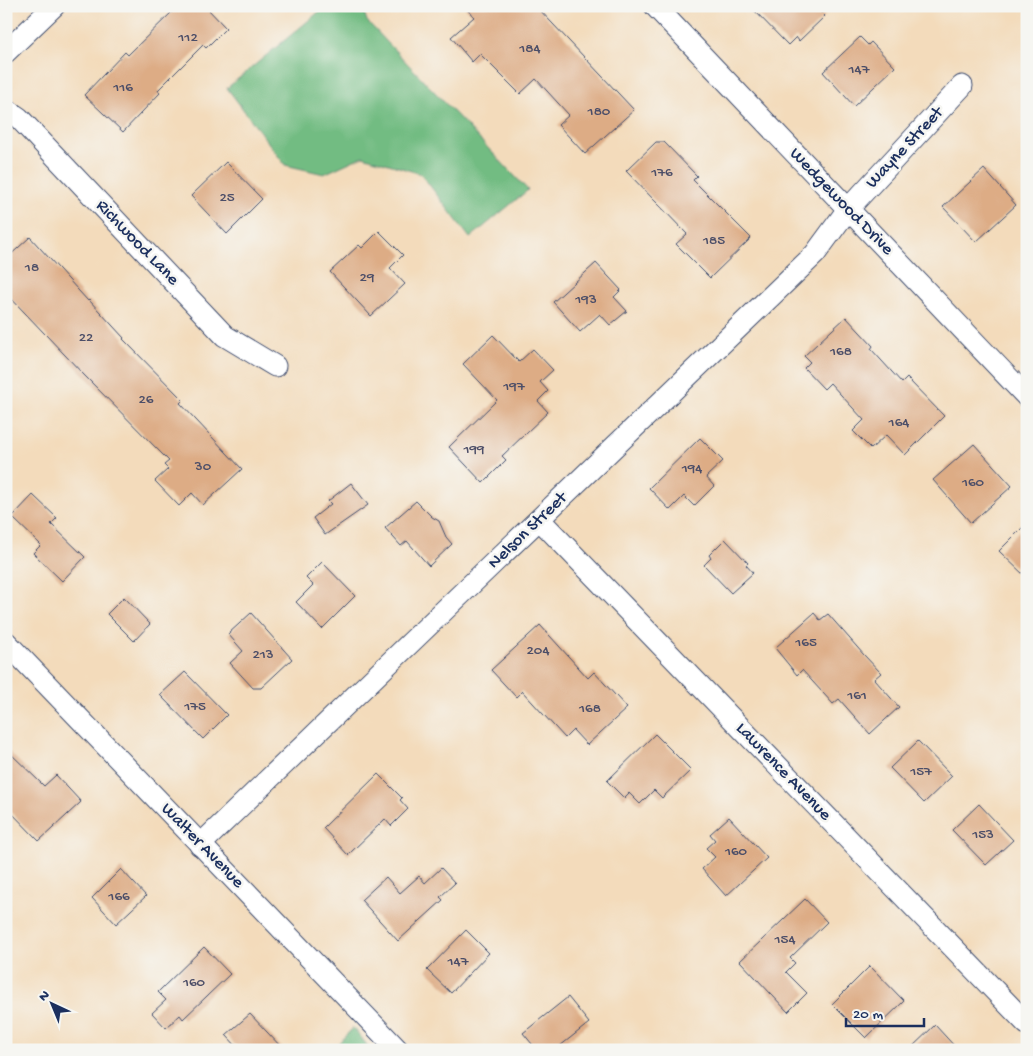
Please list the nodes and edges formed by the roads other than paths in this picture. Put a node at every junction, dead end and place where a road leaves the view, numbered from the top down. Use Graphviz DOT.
graph roads {
  1 [pos="54,6"];
  2 [pos="655,6"];
  3 [pos="6,52"];
  4 [pos="962,86"];
  5 [pos="6,109"];
  6 [pos="848,209"];
  7 [pos="275,366"];
  8 [pos="1027,397"];
  9 [pos="540,520"];
  10 [pos="6,642"];
  11 [pos="200,845"];
  12 [pos="1027,1024"];
  13 [pos="398,1050"];
  1 -- 3 [label="street"];
  2 -- 6 [label="street, Wedgewood Drive"];
  4 -- 6 [label="street, Wayne Street"];
  5 -- 7 [label="street, Richwood Lane"];
  6 -- 8 [label="street, Wedgewood Drive"];
  6 -- 9 [label="street, Nelson Street"];
  9 -- 11 [label="street, Nelson Street"];
  9 -- 12 [label="street, Lawrence Avenue"];
  10 -- 11 [label="street, Walter Avenue"];
  11 -- 13 [label="street, Walter Avenue"];
}
